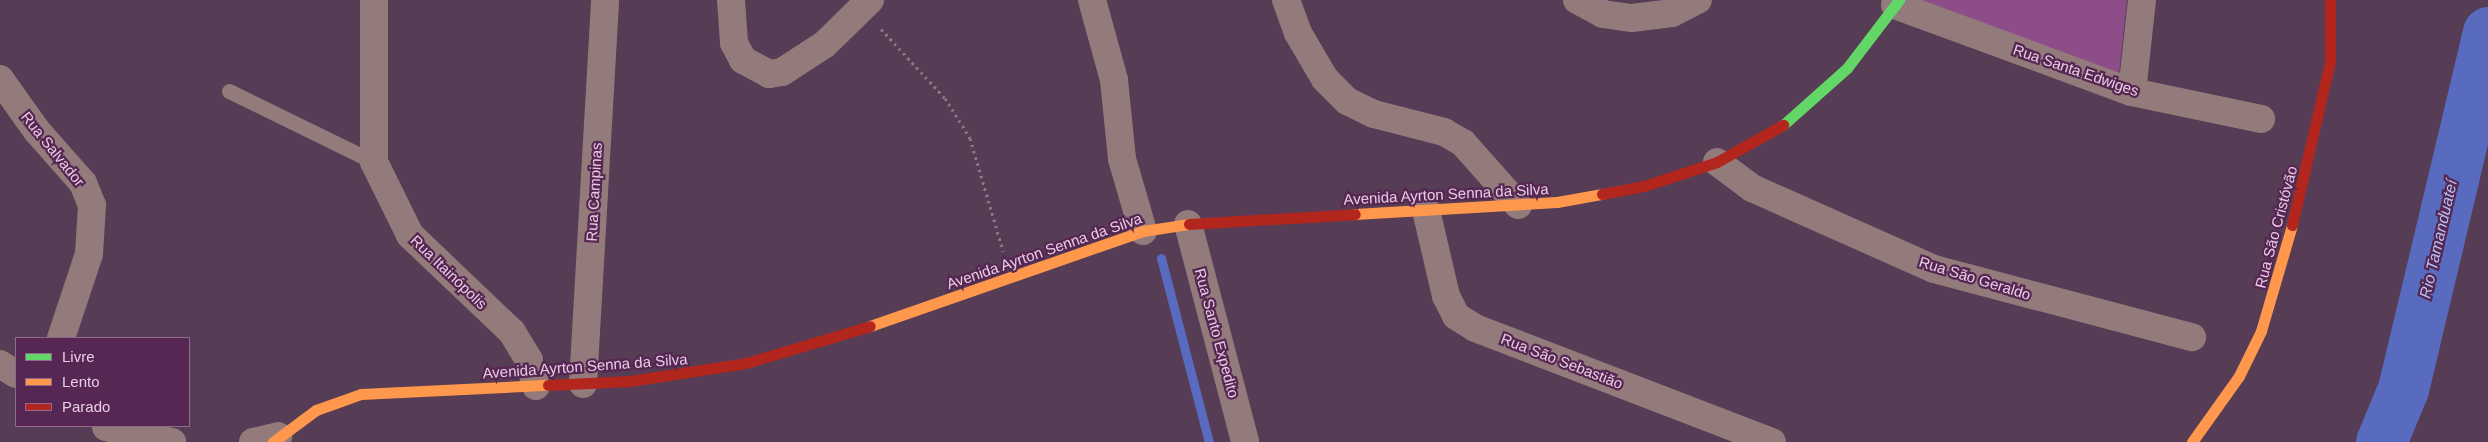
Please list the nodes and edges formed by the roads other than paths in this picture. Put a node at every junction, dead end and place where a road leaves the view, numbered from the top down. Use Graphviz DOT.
graph roads {
  1 [pos="374,0"];
  2 [pos="605,0"];
  3 [pos="731,0"];
  4 [pos="1092,0"];
  5 [pos="1286,0"];
  6 [pos="1577,0"];
  7 [pos="1698,0"];
  8 [pos="2142,0"];
  9 [pos="2330,0"];
  10 [pos="1897,3"];
  11 [pos="866,5"];
  12 [pos="0,79"];
  13 [pos="229,91"];
  14 [pos="2132,92"];
  15 [pos="2261,119"];
  16 [pos="374,162"];
  17 [pos="1717,162"];
  18 [pos="1518,204"];
  19 [pos="1426,210"];
  20 [pos="1188,224"];
  21 [pos="1143,231"];
  22 [pos="61,337"];
  23 [pos="2192,337"];
  24 [pos="0,364"];
  25 [pos="15,373"];
  26 [pos="583,384"];
  27 [pos="536,386"];
  28 [pos="107,427"];
  29 [pos="109,427"];
  30 [pos="268,440"];
  31 [pos="132,442"];
  32 [pos="172,442"];
  33 [pos="1245,442"];
  34 [pos="1772,442"];
  35 [pos="2192,442"];
  1 -- 16 [label="street, Rua Itainópolis"];
  2 -- 26 [label="street, Rua Campinas"];
  3 -- 11 [label="street"];
  4 -- 21 [label="street"];
  5 -- 18 [label="street"];
  6 -- 7 [label="street"];
  8 -- 14 [label="street"];
  9 -- 35 [label="main road, Rua São Cristóvão"];
  10 -- 14 [label="street, Rua Santa Edwiges"];
  10 -- 17 [label="main road, Avenida Ayrton Senna da Silva"];
  12 -- 22 [label="street, Rua Salvador"];
  13 -- 16 [label="lane"];
  14 -- 15 [label="street, Rua Santa Edwiges"];
  16 -- 27 [label="street, Rua Itainópolis"];
  17 -- 18 [label="main road, Avenida Ayrton Senna da Silva"];
  17 -- 23 [label="street, Rua São Geraldo"];
  18 -- 19 [label="main road, Avenida Ayrton Senna da Silva"];
  19 -- 20 [label="main road, Avenida Ayrton Senna da Silva"];
  19 -- 34 [label="street, Rua São Sebastião"];
  20 -- 21 [label="main road, Avenida Ayrton Senna da Silva"];
  20 -- 33 [label="street, Rua Santo Expedito"];
  21 -- 26 [label="main road, Avenida Ayrton Senna da Silva"];
  24 -- 25 [label="street"];
  26 -- 27 [label="main road, Avenida Ayrton Senna da Silva"];
  27 -- 30 [label="main road, Avenida Ayrton Senna da Silva"];
  28 -- 31 [label="street"];
  29 -- 32 [label="street"];
}
